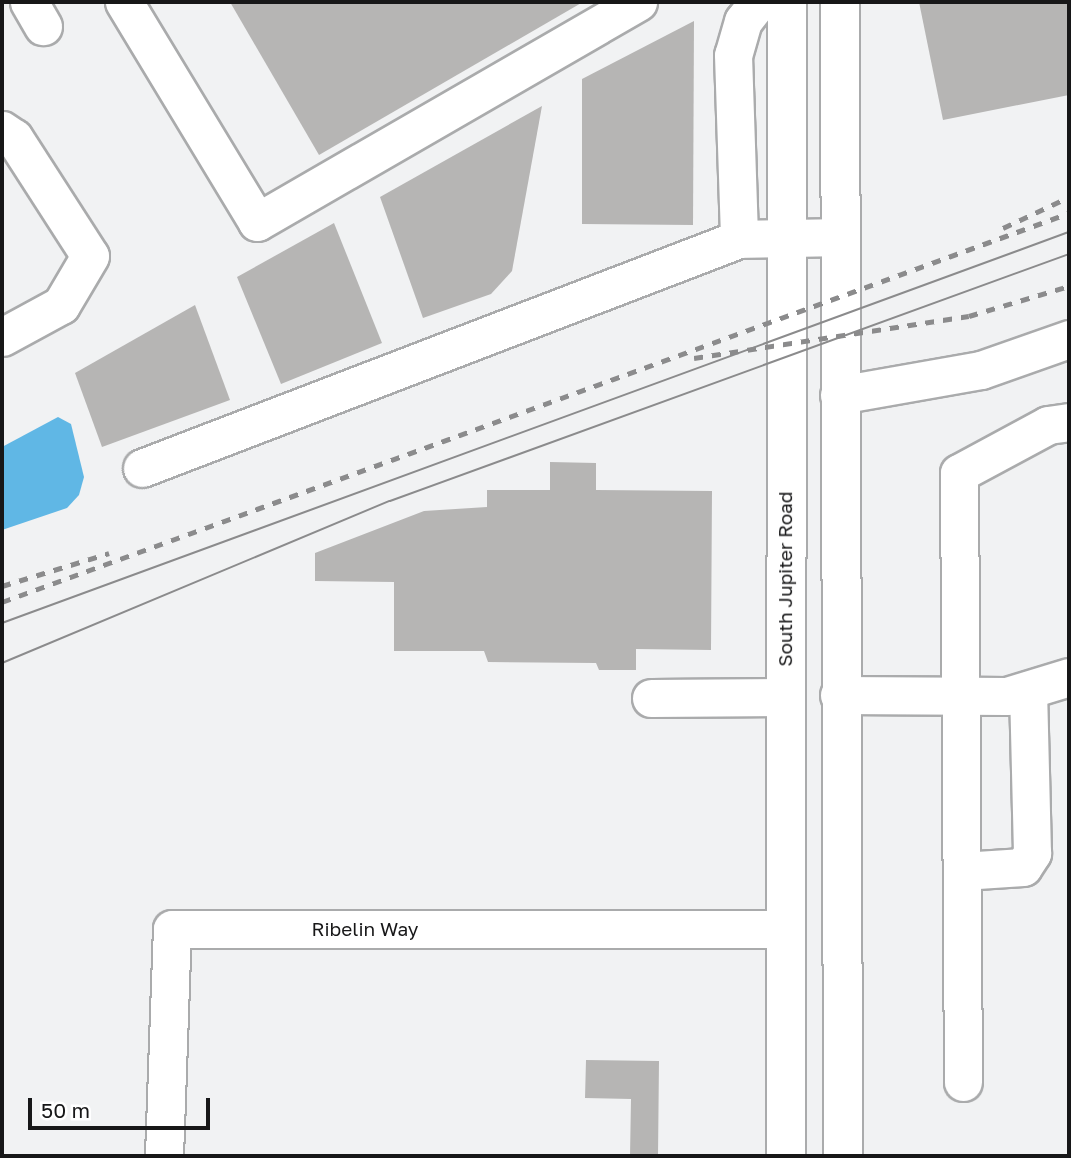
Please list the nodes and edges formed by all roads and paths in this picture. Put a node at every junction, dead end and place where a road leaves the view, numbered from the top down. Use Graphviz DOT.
graph roads {
  1 [pos="124,2"];
  2 [pos="638,2"];
  3 [pos="758,2"];
  4 [pos="787,2"];
  5 [pos="840,2"];
  6 [pos="2,130"];
  7 [pos="839,237"];
  8 [pos="738,239"];
  9 [pos="785,239"];
  10 [pos="2,337"];
  11 [pos="1069,339"];
  12 [pos="839,395"];
  13 [pos="1069,422"];
  14 [pos="142,468"];
  15 [pos="1069,677"];
  16 [pos="1028,690"];
  17 [pos="839,695"];
  18 [pos="957,696"];
  19 [pos="785,697"];
  20 [pos="651,698"];
  21 [pos="962,871"];
  22 [pos="786,929"];
  23 [pos="963,1082"];
  24 [pos="164,1156"];
  25 [pos="786,1156"];
  26 [pos="843,1156"];
  1 -- 2 [label="lane"];
  3 -- 8 [label="lane"];
  4 -- 9 [label="main road, South Jupiter Road"];
  5 -- 7 [label="main road"];
  6 -- 10 [label="lane"];
  7 -- 9 [label="lane"];
  7 -- 12 [label="main road"];
  8 -- 9 [label="lane"];
  8 -- 14 [label="lane"];
  9 -- 19 [label="main road, South Jupiter Road"];
  11 -- 12 [label="lane"];
  12 -- 17 [label="main road"];
  13 -- 18 [label="lane"];
  15 -- 16 [label="lane"];
  16 -- 18 [label="lane"];
  16 -- 21 [label="lane"];
  17 -- 18 [label="lane"];
  17 -- 19 [label="main road"];
  17 -- 26 [label="main road"];
  18 -- 21 [label="lane"];
  19 -- 20 [label="lane"];
  19 -- 22 [label="main road, South Jupiter Road"];
  21 -- 23 [label="lane"];
  22 -- 24 [label="lane, Ribelin Way"];
  22 -- 25 [label="main road, South Jupiter Road"];
}
